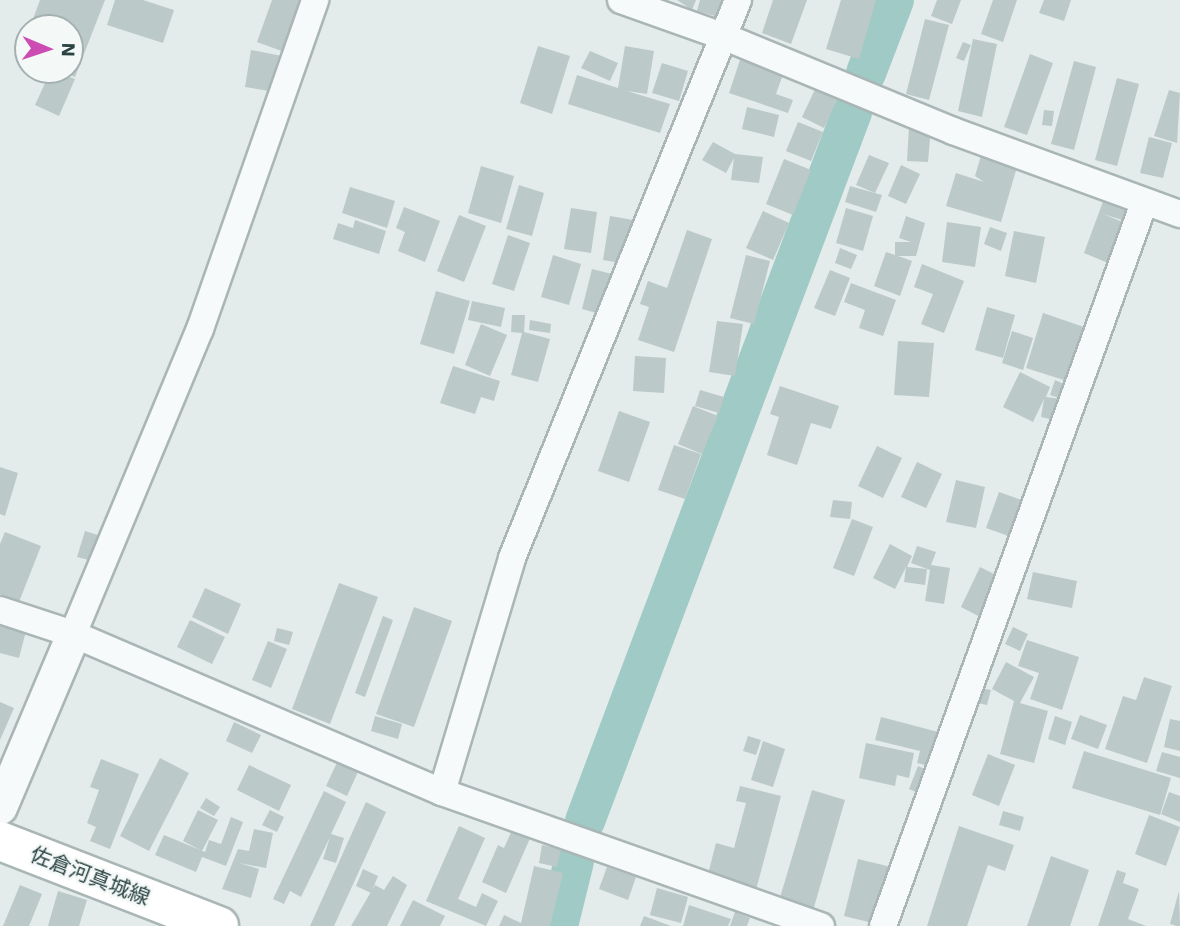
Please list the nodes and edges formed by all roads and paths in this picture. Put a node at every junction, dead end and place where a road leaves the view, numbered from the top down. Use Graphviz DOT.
graph roads {
  1 [pos="314,0"];
  2 [pos="621,0"];
  3 [pos="738,0"];
  4 [pos="725,37"];
  5 [pos="1144,202"];
  6 [pos="1180,214"];
  7 [pos="0,610"];
  8 [pos="73,634"];
  9 [pos="442,792"];
  10 [pos="0,807"];
  11 [pos="0,841"];
  12 [pos="219,926"];
  13 [pos="821,926"];
  14 [pos="883,926"];
  1 -- 8 [label="street"];
  2 -- 4 [label="street"];
  3 -- 4 [label="street"];
  4 -- 5 [label="street"];
  4 -- 9 [label="street"];
  5 -- 6 [label="street"];
  5 -- 14 [label="street"];
  7 -- 8 [label="street"];
  8 -- 9 [label="street"];
  8 -- 10 [label="street"];
  9 -- 13 [label="street"];
  11 -- 12 [label="main road, 佐倉河真城線"];
}
